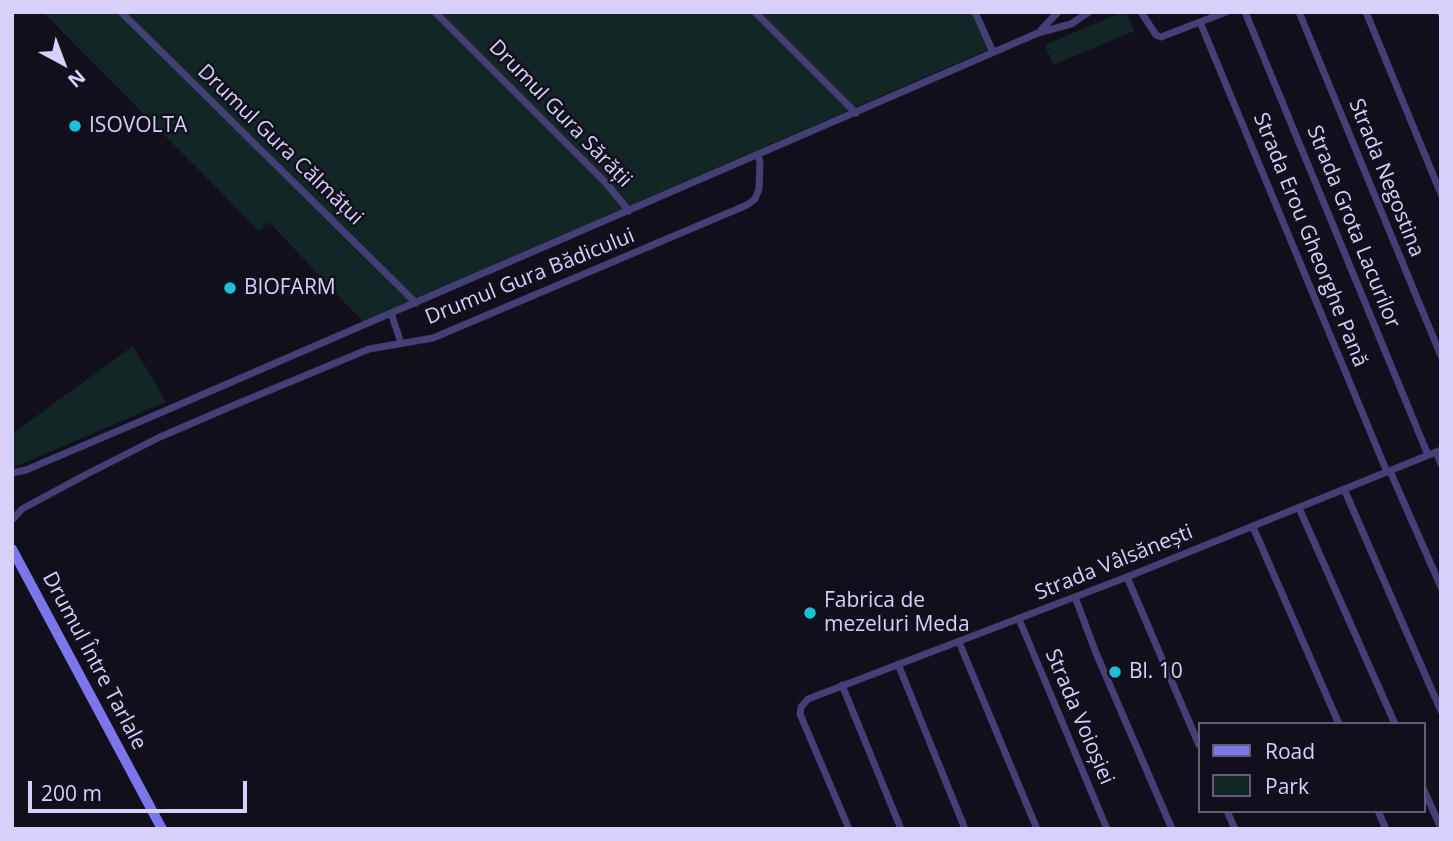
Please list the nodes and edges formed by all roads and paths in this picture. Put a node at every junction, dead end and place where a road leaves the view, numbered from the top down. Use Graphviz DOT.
graph roads {
  1 [pos="121,12"];
  2 [pos="435,12"];
  3 [pos="755,12"];
  4 [pos="975,12"];
  5 [pos="1089,12"];
  6 [pos="1141,12"];
  7 [pos="1226,12"];
  8 [pos="1245,12"];
  9 [pos="1299,12"];
  10 [pos="1366,12"];
  11 [pos="1058,14"];
  12 [pos="1075,16"];
  13 [pos="1200,22"];
  14 [pos="1063,25"];
  15 [pos="1038,33"];
  16 [pos="993,52"];
  17 [pos="856,113"];
  18 [pos="758,156"];
  19 [pos="1441,194"];
  20 [pos="629,211"];
  21 [pos="416,303"];
  22 [pos="391,313"];
  23 [pos="401,344"];
  24 [pos="1441,356"];
  25 [pos="1435,452"];
  26 [pos="1441,464"];
  27 [pos="1388,471"];
  28 [pos="12,473"];
  29 [pos="1344,489"];
  30 [pos="1299,508"];
  31 [pos="12,520"];
  32 [pos="1253,527"];
  33 [pos="12,549"];
  34 [pos="1127,577"];
  35 [pos="1441,587"];
  36 [pos="1075,597"];
  37 [pos="1019,619"];
  38 [pos="959,642"];
  39 [pos="898,664"];
  40 [pos="842,685"];
  41 [pos="1441,711"];
  42 [pos="1338,722"];
  43 [pos="1394,722"];
  44 [pos="1198,744"];
  45 [pos="1425,792"];
  46 [pos="1228,813"];
  47 [pos="1379,813"];
  48 [pos="1441,828"];
  49 [pos="162,829"];
  50 [pos="849,829"];
  51 [pos="901,829"];
  52 [pos="965,829"];
  53 [pos="1037,829"];
  54 [pos="1107,829"];
  55 [pos="1172,829"];
  56 [pos="1235,829"];
  57 [pos="1386,829"];
  1 -- 21 [label="street, Drumul Gura Călmățui"];
  2 -- 20 [label="street, Drumul Gura Sărății"];
  3 -- 17 [label="street"];
  4 -- 16 [label="street"];
  5 -- 12 [label="street"];
  6 -- 13 [label="street"];
  7 -- 13 [label="street"];
  8 -- 25 [label="street, Strada Grota Lacurilor"];
  9 -- 24 [label="street, Strada Negostina"];
  10 -- 19 [label="street"];
  11 -- 14 [label="street"];
  11 -- 15 [label="street"];
  12 -- 14 [label="street, Drumul Gura Bădicului"];
  13 -- 27 [label="street, Strada Erou Gheorghe Pană"];
  14 -- 15 [label="street, Drumul Gura Bădicului"];
  15 -- 16 [label="street, Drumul Gura Bădicului"];
  16 -- 17 [label="street, Drumul Gura Bădicului"];
  17 -- 18 [label="street, Drumul Gura Bădicului"];
  18 -- 20 [label="street, Drumul Gura Bădicului"];
  18 -- 23 [label="street, Drumul Gura Bădicului"];
  20 -- 21 [label="street, Drumul Gura Bădicului"];
  21 -- 22 [label="street, Drumul Gura Bădicului"];
  22 -- 23 [label="street"];
  22 -- 28 [label="street, Drumul Gura Bădicului"];
  23 -- 31 [label="street, Drumul Gura Bădicului"];
  25 -- 26 [label="street, Strada Grota Lacurilor"];
  25 -- 27 [label="street, Strada Vâlsănești"];
  27 -- 29 [label="street, Strada Vâlsănești"];
  27 -- 35 [label="street, Strada Erou Gheorghe Pană"];
  29 -- 30 [label="street, Strada Vâlsănești"];
  29 -- 41 [label="street"];
  30 -- 32 [label="street, Strada Vâlsănești"];
  30 -- 43 [label="street"];
  32 -- 34 [label="street, Strada Vâlsănești"];
  32 -- 42 [label="street"];
  33 -- 49 [label="main road, Drumul Între Tarlale"];
  34 -- 36 [label="street, Strada Vâlsănești"];
  34 -- 44 [label="street"];
  36 -- 37 [label="street, Strada Vâlsănești"];
  36 -- 55 [label="street"];
  37 -- 38 [label="street, Strada Vâlsănești"];
  37 -- 54 [label="street, Strada Voioșiei"];
  38 -- 39 [label="street, Strada Vâlsănești"];
  38 -- 53 [label="street"];
  39 -- 40 [label="street, Strada Vâlsănești"];
  39 -- 52 [label="street"];
  40 -- 50 [label="street, Strada Vâlsănești"];
  40 -- 51 [label="street"];
  45 -- 48 [label="street"];
  46 -- 56 [label="street"];
  47 -- 57 [label="street"];
}
